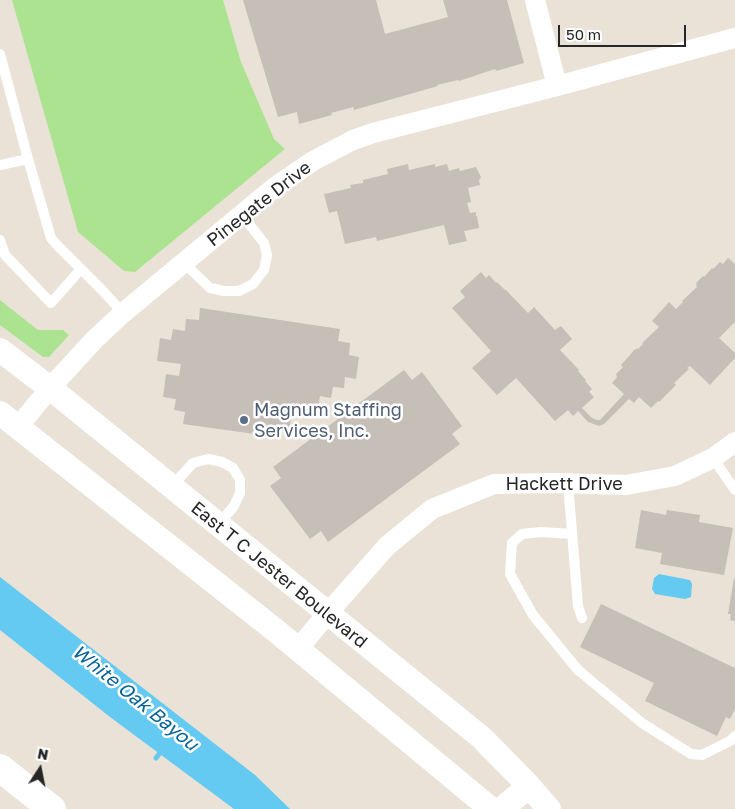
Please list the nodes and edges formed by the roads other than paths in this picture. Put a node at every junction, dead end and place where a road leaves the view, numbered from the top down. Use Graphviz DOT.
graph roads {
  1 [pos="535,0"];
  2 [pos="735,38"];
  3 [pos="0,54"];
  4 [pos="557,86"];
  5 [pos="28,159"];
  6 [pos="0,166"];
  7 [pos="242,215"];
  8 [pos="0,240"];
  9 [pos="184,263"];
  10 [pos="81,268"];
  11 [pos="124,313"];
  12 [pos="0,350"];
  13 [pos="50,388"];
  14 [pos="9,420"];
  15 [pos="735,442"];
  16 [pos="713,458"];
  17 [pos="568,484"];
  18 [pos="171,487"];
  19 [pos="735,490"];
  20 [pos="218,525"];
  21 [pos="572,534"];
  22 [pos="327,614"];
  23 [pos="582,618"];
  24 [pos="298,649"];
  25 [pos="735,736"];
  26 [pos="0,768"];
  27 [pos="529,786"];
  28 [pos="52,809"];
  29 [pos="491,809"];
  30 [pos="502,809"];
  31 [pos="549,809"];
  1 -- 4 [label="street"];
  2 -- 4 [label="street, Pinegate Drive"];
  3 -- 5 [label="lane"];
  4 -- 7 [label="street, Pinegate Drive"];
  5 -- 6 [label="lane"];
  5 -- 10 [label="lane"];
  7 -- 9 [label="street, Pinegate Drive"];
  7 -- 9 [label="lane"];
  8 -- 10 [label="lane"];
  9 -- 11 [label="street, Pinegate Drive"];
  10 -- 11 [label="lane"];
  11 -- 13 [label="street, Pinegate Drive"];
  12 -- 13 [label="street, East T C Jester Boulevard"];
  13 -- 14 [label="street, Pinegate Drive"];
  13 -- 18 [label="street, East T C Jester Boulevard"];
  14 -- 24 [label="street"];
  15 -- 16 [label="street, Hackett Drive"];
  16 -- 17 [label="street, Hackett Drive"];
  16 -- 19 [label="lane"];
  17 -- 21 [label="lane"];
  17 -- 22 [label="street, Hackett Drive"];
  18 -- 20 [label="street, East T C Jester Boulevard"];
  18 -- 20 [label="lane"];
  20 -- 22 [label="street, East T C Jester Boulevard"];
  21 -- 23 [label="lane"];
  21 -- 25 [label="lane"];
  22 -- 24 [label="street, Hackett Drive"];
  22 -- 27 [label="street, East T C Jester Boulevard"];
  24 -- 29 [label="street"];
  26 -- 28 [label="main road"];
  27 -- 30 [label="street"];
  27 -- 31 [label="street, East T C Jester Boulevard"];
}
